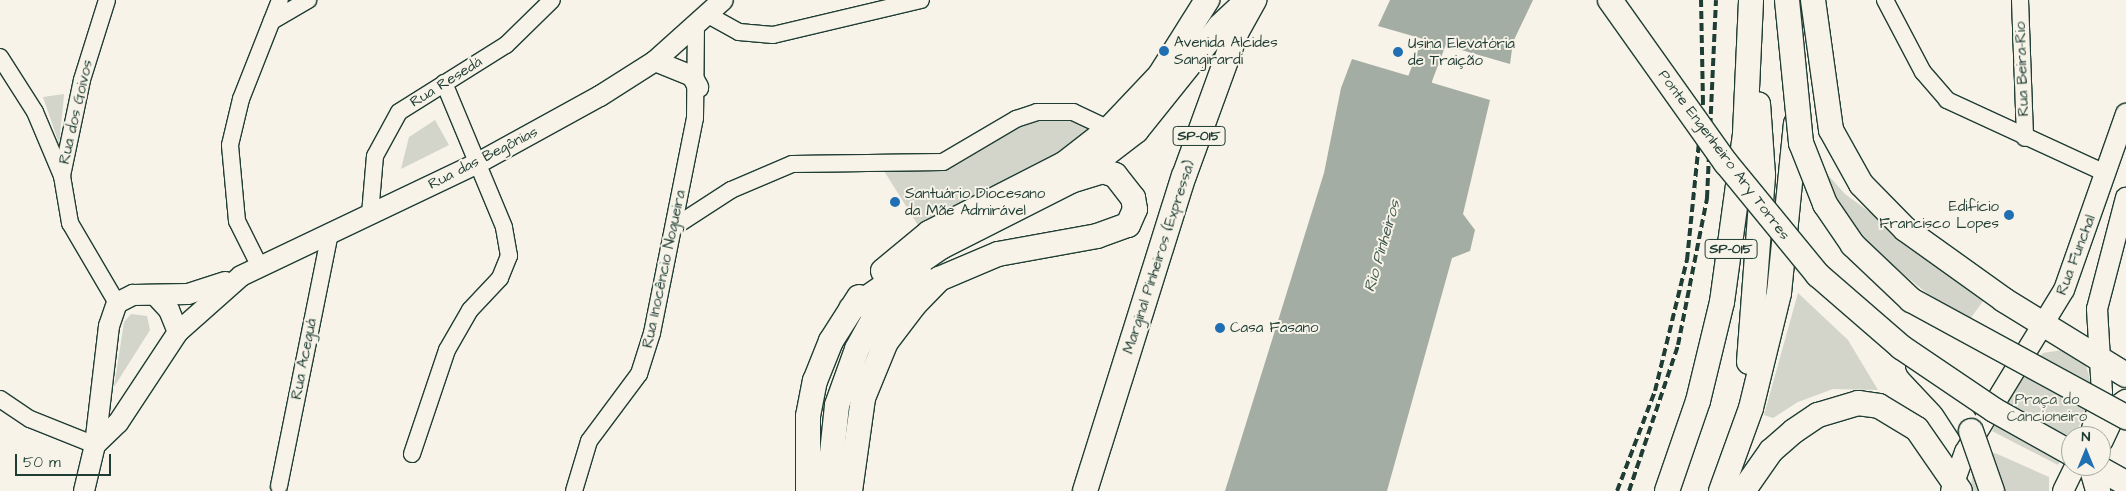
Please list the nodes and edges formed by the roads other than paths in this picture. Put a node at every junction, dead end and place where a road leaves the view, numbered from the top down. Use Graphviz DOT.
graph roads {
  1 [pos="106,0"];
  2 [pos="280,0"];
  3 [pos="308,0"];
  4 [pos="552,0"];
  5 [pos="723,0"];
  6 [pos="921,0"];
  7 [pos="1207,0"];
  8 [pos="1250,0"];
  9 [pos="1254,0"];
  10 [pos="1610,0"];
  11 [pos="1751,0"];
  12 [pos="1787,0"];
  13 [pos="1801,0"];
  14 [pos="1813,0"];
  15 [pos="1885,0"];
  16 [pos="2020,0"];
  17 [pos="272,21"];
  18 [pos="703,22"];
  19 [pos="0,57"];
  20 [pos="655,61"];
  21 [pos="1748,68"];
  22 [pos="444,83"];
  23 [pos="698,87"];
  24 [pos="2126,114"];
  25 [pos="1109,129"];
  26 [pos="2024,138"];
  27 [pos="478,163"];
  28 [pos="2105,173"];
  29 [pos="62,176"];
  30 [pos="1071,181"];
  31 [pos="2126,198"];
  32 [pos="370,214"];
  33 [pos="674,227"];
  34 [pos="330,232"];
  35 [pos="259,265"];
  36 [pos="241,276"];
  37 [pos="939,279"];
  38 [pos="156,296"];
  39 [pos="117,303"];
  40 [pos="851,309"];
  41 [pos="2045,324"];
  42 [pos="178,332"];
  43 [pos="1901,347"];
  44 [pos="2099,358"];
  45 [pos="2126,375"];
  46 [pos="0,399"];
  47 [pos="2126,402"];
  48 [pos="96,412"];
  49 [pos="2126,417"];
  50 [pos="118,423"];
  51 [pos="2096,426"];
  52 [pos="2102,426"];
  53 [pos="95,445"];
  54 [pos="1738,445"];
  55 [pos="2061,447"];
  56 [pos="412,454"];
  57 [pos="2111,475"];
  58 [pos="2070,476"];
  59 [pos="2094,476"];
  60 [pos="2126,483"];
  61 [pos="279,486"];
  62 [pos="1955,487"];
  63 [pos="84,491"];
  64 [pos="574,491"];
  65 [pos="808,491"];
  66 [pos="828,491"];
  67 [pos="850,491"];
  68 [pos="1085,491"];
  69 [pos="1667,491"];
  70 [pos="1721,491"];
  71 [pos="1744,491"];
  72 [pos="1992,491"];
  73 [pos="2063,491"];
  74 [pos="2098,491"];
  1 -- 29 [label="street, Rua dos Goivos"];
  2 -- 17 [label="street"];
  3 -- 17 [label="street"];
  4 -- 22 [label="street, Rua Resedá"];
  5 -- 18 [label="main road, Rua das Begônias"];
  6 -- 18 [label="street"];
  7 -- 25 [label="highway"];
  8 -- 30 [label="highway"];
  9 -- 68 [label="highway, Marginal Pinheiros (Expressa) / SP-015"];
  10 -- 43 [label="highway, Ponte Engenheiro Ary Torres, bridge"];
  11 -- 21 [label="highway, SP-015"];
  12 -- 49 [label="highway, bridge"];
  13 -- 54 [label="highway"];
  14 -- 41 [label="highway"];
  15 -- 26 [label="street"];
  16 -- 26 [label="street, Rua Beira-Rio"];
  17 -- 35 [label="street"];
  18 -- 20 [label="main road, Rua das Begônias"];
  18 -- 23 [label="street, Rua Inocêncio Nogueira"];
  19 -- 29 [label="street"];
  20 -- 23 [label="main road"];
  20 -- 27 [label="main road, Rua das Begônias"];
  21 -- 54 [label="highway"];
  21 -- 69 [label="highway, SP-015"];
  22 -- 27 [label="street"];
  22 -- 32 [label="street, Rua Resedá"];
  23 -- 33 [label="street, Rua Inocêncio Nogueira"];
  24 -- 28 [label="main road, Rua Funchal"];
  25 -- 33 [label="street"];
  25 -- 40 [label="highway"];
  26 -- 28 [label="street"];
  27 -- 32 [label="main road, Rua das Begônias"];
  27 -- 56 [label="street"];
  28 -- 41 [label="main road, Rua Funchal"];
  29 -- 39 [label="street, Rua dos Goivos"];
  30 -- 37 [label="highway"];
  30 -- 40 [label="highway"];
  31 -- 44 [label="main road, Rua Funchal"];
  32 -- 34 [label="main road, Rua das Begônias"];
  33 -- 64 [label="street, Rua Inocêncio Nogueira"];
  34 -- 35 [label="main road, Rua das Begônias"];
  34 -- 61 [label="street, Rua Aceguá"];
  35 -- 36 [label="main road, Rua das Begônias"];
  36 -- 38 [label="main road, Rua das Begônias"];
  36 -- 42 [label="main road, Rua das Begônias"];
  37 -- 66 [label="highway"];
  37 -- 67 [label="highway"];
  38 -- 39 [label="main road, Rua das Begônias"];
  38 -- 42 [label="main road"];
  39 -- 48 [label="main road"];
  40 -- 65 [label="highway"];
  41 -- 44 [label="highway"];
  41 -- 62 [label="main road, Rua Funchal"];
  42 -- 50 [label="main road, Rua das Begônias"];
  43 -- 55 [label="highway, Ponte Engenheiro Ary Torres, bridge"];
  43 -- 72 [label="highway, bridge"];
  44 -- 45 [label="highway"];
  44 -- 51 [label="main road, Rua Funchal"];
  46 -- 53 [label="street"];
  47 -- 52 [label="highway"];
  48 -- 50 [label="main road"];
  48 -- 53 [label="main road"];
  50 -- 53 [label="main road, Rua das Begônias"];
  53 -- 63 [label="main road"];
  54 -- 70 [label="highway"];
  57 -- 60 [label="highway"];
  58 -- 73 [label="main road"];
  59 -- 74 [label="highway"];
  62 -- 71 [label="highway"];
}
